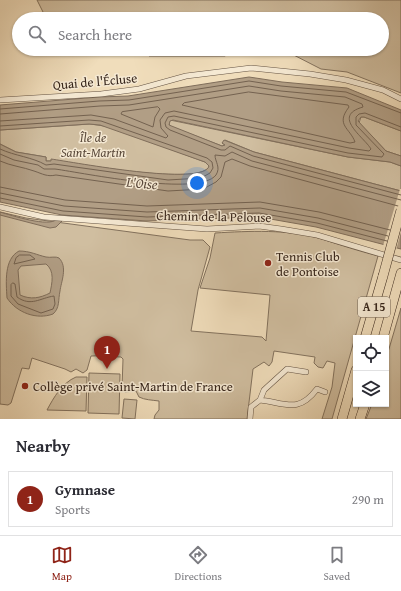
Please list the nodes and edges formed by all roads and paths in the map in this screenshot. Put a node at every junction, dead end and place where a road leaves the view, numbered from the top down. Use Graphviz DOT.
graph roads {
  1 [pos="401,99"];
  2 [pos="0,100"];
  3 [pos="0,207"];
  4 [pos="401,210"];
  5 [pos="401,260"];
  6 [pos="400,277"];
  7 [pos="366,335"];
  8 [pos="384,335"];
  9 [pos="356,371"];
  10 [pos="306,372"];
  11 [pos="325,392"];
  12 [pos="260,400"];
  13 [pos="364,407"];
  14 [pos="250,419"];
  15 [pos="342,419"];
  16 [pos="360,419"];
  1 -- 2 [label="street, Quai de l'Écluse"];
  3 -- 5 [label="street, Chemin de la Pelouse"];
  4 -- 7 [label="highway, A 15, bridge"];
  6 -- 8 [label="highway, A 15"];
  9 -- 15 [label="highway"];
  10 -- 12 [label="street"];
  11 -- 12 [label="street"];
  12 -- 14 [label="street"];
  13 -- 16 [label="highway"];
}
